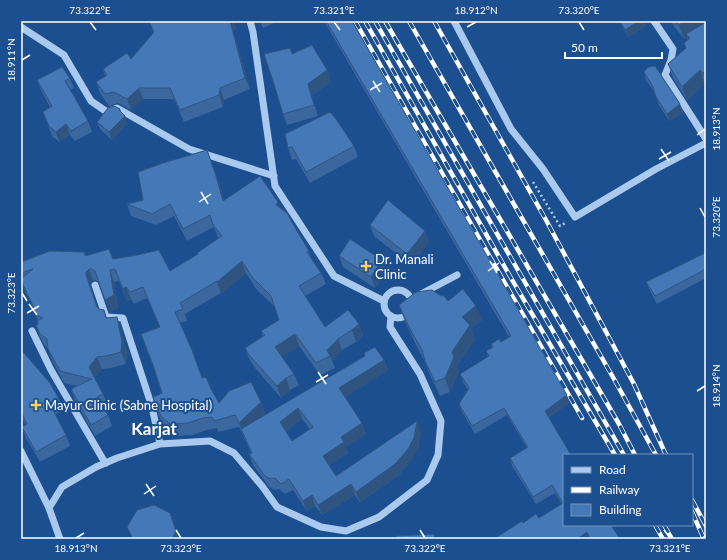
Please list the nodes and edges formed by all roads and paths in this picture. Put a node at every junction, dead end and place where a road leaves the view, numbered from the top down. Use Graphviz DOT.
graph roads {
  1 [pos="250,21"];
  2 [pos="454,21"];
  3 [pos="654,21"];
  4 [pos="21,27"];
  5 [pos="706,139"];
  6 [pos="706,143"];
  7 [pos="274,176"];
  8 [pos="534,182"];
  9 [pos="560,226"];
  10 [pos="457,274"];
  11 [pos="95,285"];
  12 [pos="411,300"];
  13 [pos="384,301"];
  14 [pos="391,316"];
  15 [pos="32,331"];
  16 [pos="160,444"];
  17 [pos="21,452"];
  18 [pos="106,463"];
  19 [pos="49,508"];
  20 [pos="60,539"];
  1 -- 7 [label="street"];
  2 -- 6 [label="street"];
  3 -- 5 [label="street"];
  4 -- 7 [label="street"];
  7 -- 13 [label="street"];
  8 -- 9 [label="path"];
  10 -- 12 [label="street"];
  11 -- 16 [label="street"];
  12 -- 13 [label="street"];
  12 -- 14 [label="street"];
  13 -- 14 [label="street"];
  14 -- 16 [label="street"];
  15 -- 18 [label="street"];
  16 -- 18 [label="street"];
  17 -- 19 [label="street"];
  18 -- 19 [label="street"];
  19 -- 20 [label="street"];
}
